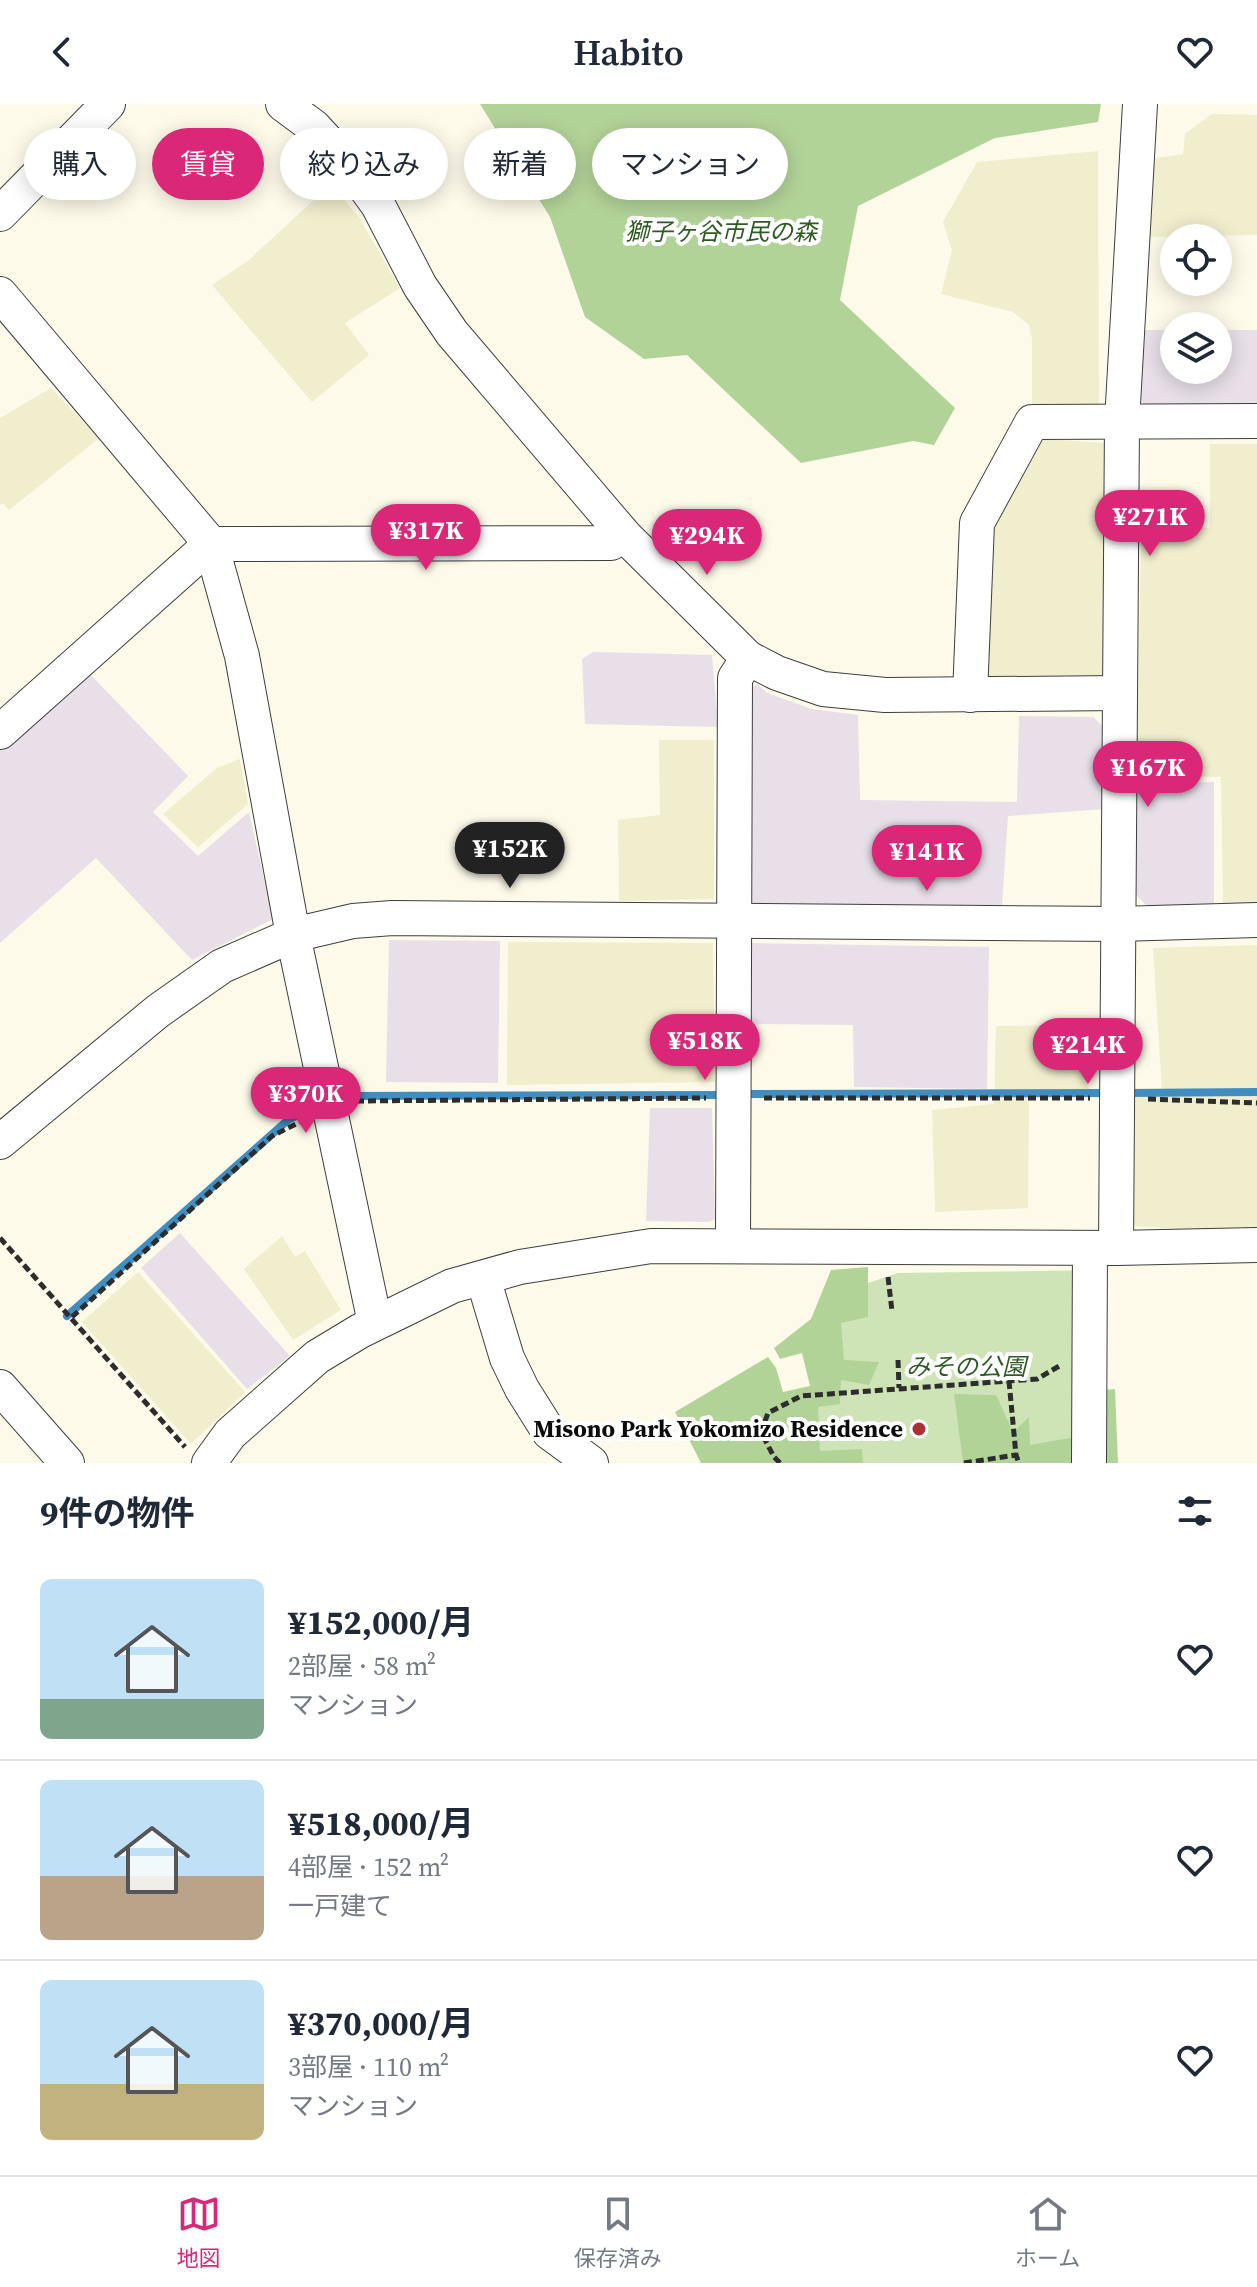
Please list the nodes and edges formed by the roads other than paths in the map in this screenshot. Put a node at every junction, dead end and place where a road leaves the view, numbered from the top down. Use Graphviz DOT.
graph roads {
  1 [pos="108,104"];
  2 [pos="283,104"];
  3 [pos="1140,104"];
  4 [pos="0,214"];
  5 [pos="0,294"];
  6 [pos="1257,421"];
  7 [pos="1122,422"];
  8 [pos="625,536"];
  9 [pos="211,544"];
  10 [pos="748,658"];
  11 [pos="1120,693"];
  12 [pos="970,695"];
  13 [pos="0,732"];
  14 [pos="735,920"];
  15 [pos="1257,920"];
  16 [pos="1118,924"];
  17 [pos="293,935"];
  18 [pos="0,1142"];
  19 [pos="733,1245"];
  20 [pos="1257,1245"];
  21 [pos="1103,1248"];
  22 [pos="483,1278"];
  23 [pos="375,1323"];
  24 [pos="0,1387"];
  25 [pos="199,1457"];
  26 [pos="67,1463"];
  27 [pos="591,1463"];
  28 [pos="1089,1463"];
  1 -- 4 [label="street"];
  2 -- 8 [label="street"];
  3 -- 7 [label="street"];
  5 -- 9 [label="street"];
  6 -- 7 [label="street"];
  7 -- 11 [label="street"];
  7 -- 12 [label="street"];
  8 -- 9 [label="street"];
  8 -- 10 [label="street"];
  9 -- 13 [label="street"];
  9 -- 17 [label="street"];
  10 -- 12 [label="street"];
  10 -- 14 [label="street"];
  11 -- 12 [label="street"];
  11 -- 16 [label="street"];
  14 -- 16 [label="street"];
  14 -- 17 [label="street"];
  14 -- 19 [label="street"];
  15 -- 16 [label="street"];
  16 -- 21 [label="street"];
  17 -- 18 [label="street"];
  17 -- 23 [label="street"];
  19 -- 21 [label="street"];
  19 -- 22 [label="street"];
  20 -- 21 [label="street"];
  21 -- 28 [label="street"];
  22 -- 23 [label="street"];
  22 -- 27 [label="street"];
  23 -- 25 [label="street"];
  24 -- 26 [label="street"];
}
